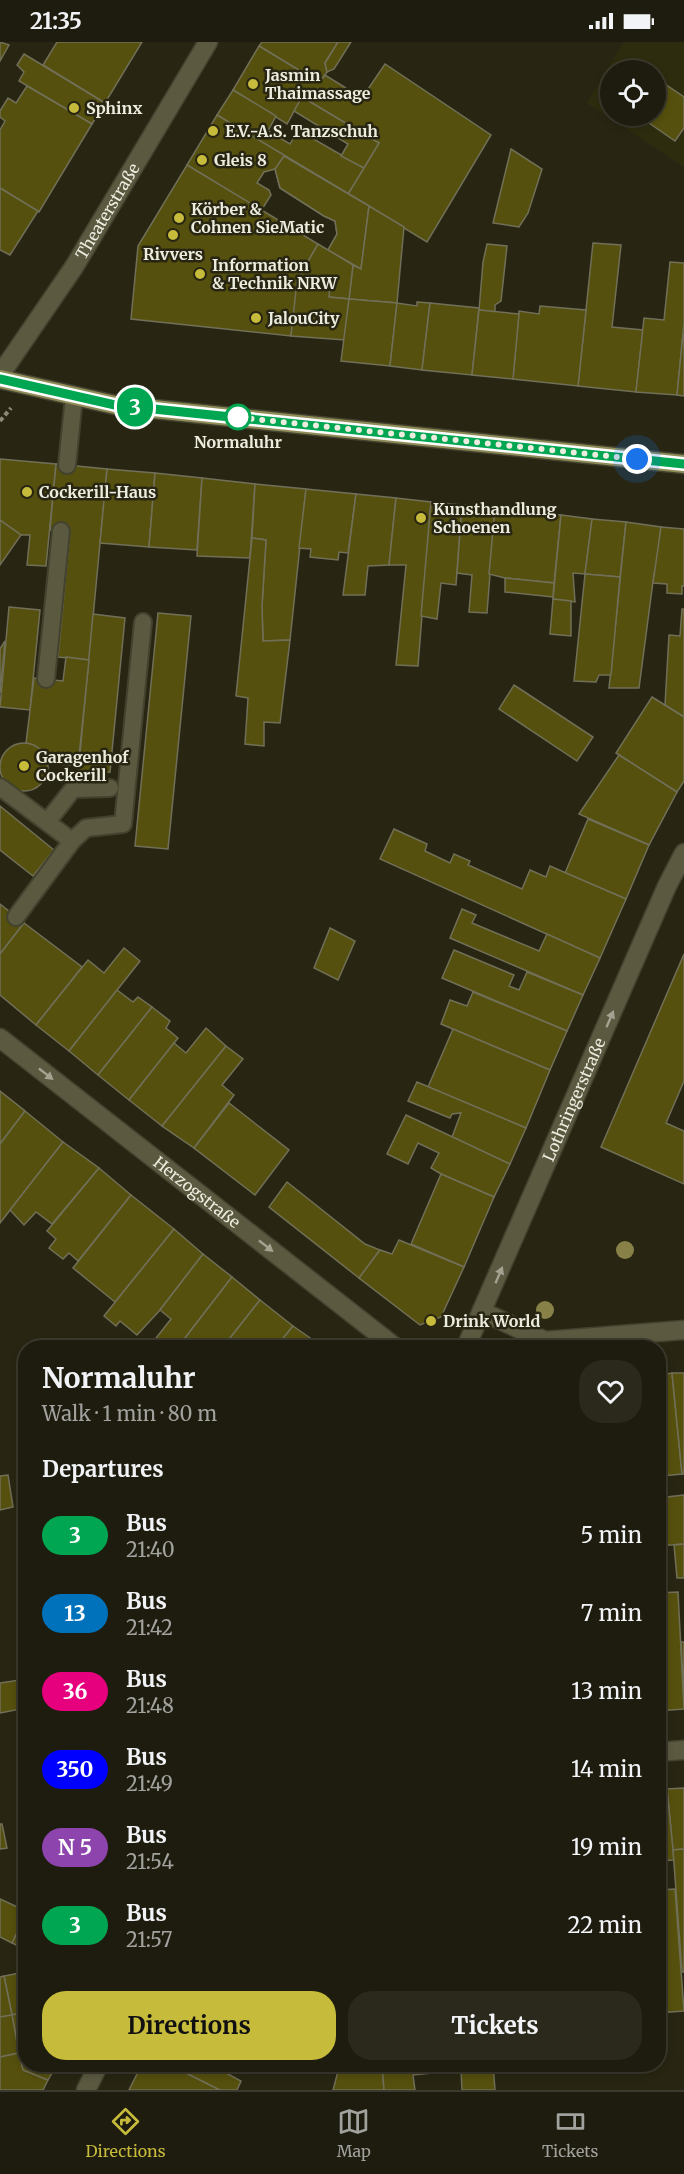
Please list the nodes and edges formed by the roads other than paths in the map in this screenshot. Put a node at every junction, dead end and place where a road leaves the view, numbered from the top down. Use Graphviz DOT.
graph roads {
  1 [pos="208,42"];
  2 [pos="0,377"];
  3 [pos="74,397"];
  4 [pos="684,464"];
  5 [pos="68,465"];
  6 [pos="61,531"];
  7 [pos="143,622"];
  8 [pos="46,679"];
  9 [pos="0,787"];
  10 [pos="110,788"];
  11 [pos="47,822"];
  12 [pos="72,841"];
  13 [pos="684,853"];
  14 [pos="16,917"];
  15 [pos="0,1038"];
  16 [pos="483,1312"];
  17 [pos="684,1330"];
  18 [pos="386,1340"];
  19 [pos="469,1340"];
  20 [pos="542,1340"];
  21 [pos="557,1340"];
  22 [pos="684,1750"];
  23 [pos="666,1751"];
  24 [pos="95,2072"];
  25 [pos="86,2090"];
  1 -- 2 [label="street, Theaterstraße"];
  2 -- 3 [label="main road"];
  3 -- 4 [label="main road"];
  3 -- 5 [label="lane"];
  6 -- 8 [label="lane"];
  7 -- 12 [label="lane"];
  9 -- 11 [label="lane"];
  10 -- 11 [label="lane"];
  11 -- 12 [label="lane"];
  12 -- 14 [label="lane"];
  16 -- 13 [label="street, Lothringerstraße, one-way"];
  15 -- 18 [label="street, Herzogstraße, one-way"];
  16 -- 19 [label="street, Lothringerstraße"];
  16 -- 20 [label="street"];
  17 -- 21 [label="street"];
  22 -- 23 [label="street"];
  24 -- 25 [label="street"];
}
